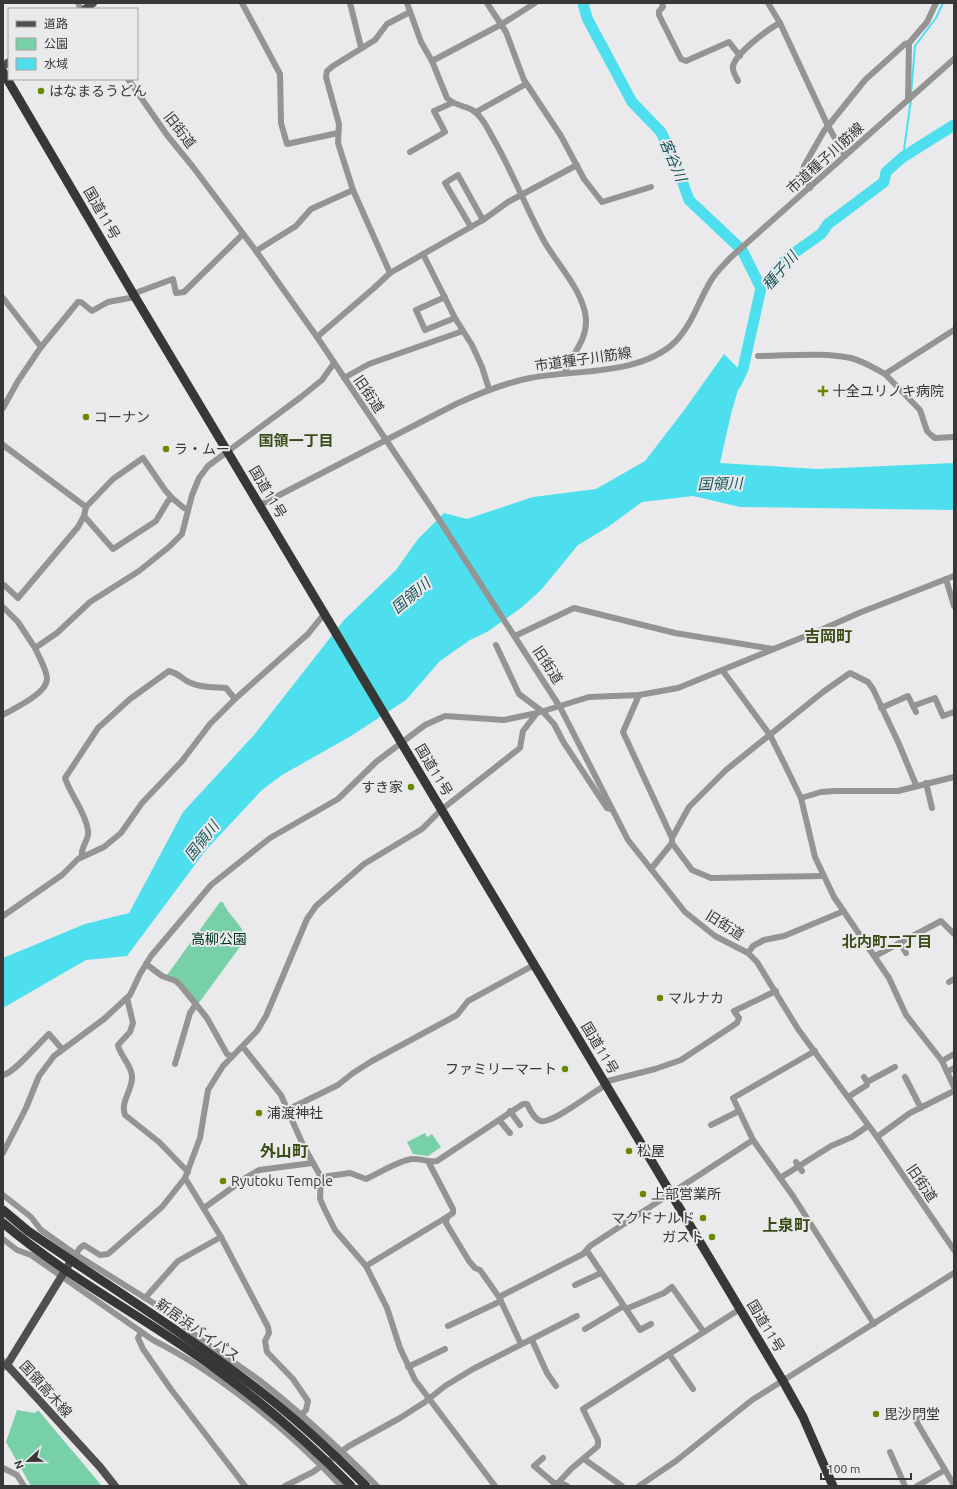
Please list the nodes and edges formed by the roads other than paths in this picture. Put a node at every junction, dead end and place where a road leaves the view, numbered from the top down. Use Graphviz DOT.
graph roads {
  1 [pos="242,3"];
  2 [pos="350,3"];
  3 [pos="407,3"];
  4 [pos="487,3"];
  5 [pos="535,3"];
  6 [pos="662,3"];
  7 [pos="768,3"];
  8 [pos="936,3"];
  9 [pos="410,12"];
  10 [pos="780,23"];
  11 [pos="502,24"];
  12 [pos="909,43"];
  13 [pos="361,47"];
  14 [pos="740,56"];
  15 [pos="954,58"];
  16 [pos="432,61"];
  17 [pos="3,72"];
  18 [pos="129,80"];
  19 [pos="738,81"];
  20 [pos="526,84"];
  21 [pos="908,99"];
  22 [pos="452,103"];
  23 [pos="476,112"];
  24 [pos="828,126"];
  25 [pos="338,133"];
  26 [pos="410,152"];
  27 [pos="845,156"];
  28 [pos="577,165"];
  29 [pos="651,187"];
  30 [pos="810,188"];
  31 [pos="353,190"];
  32 [pos="523,195"];
  33 [pos="483,220"];
  34 [pos="471,227"];
  35 [pos="243,234"];
  36 [pos="256,251"];
  37 [pos="423,254"];
  38 [pos="390,272"];
  39 [pos="134,297"];
  40 [pos="445,297"];
  41 [pos="3,298"];
  42 [pos="455,318"];
  43 [pos="954,330"];
  44 [pos="463,331"];
  45 [pos="317,337"];
  46 [pos="41,347"];
  47 [pos="758,356"];
  48 [pos="334,363"];
  49 [pos="565,372"];
  50 [pos="885,374"];
  51 [pos="344,378"];
  52 [pos="489,389"];
  53 [pos="3,408"];
  54 [pos="954,437"];
  55 [pos="386,440"];
  56 [pos="3,445"];
  57 [pos="228,453"];
  58 [pos="172,498"];
  59 [pos="260,505"];
  60 [pos="86,507"];
  61 [pos="188,510"];
  62 [pos="84,516"];
  63 [pos="954,576"];
  64 [pos="946,579"];
  65 [pos="3,586"];
  66 [pos="953,603"];
  67 [pos="3,607"];
  68 [pos="326,617"];
  69 [pos="514,634"];
  70 [pos="496,645"];
  71 [pos="35,648"];
  72 [pos="772,649"];
  73 [pos="723,671"];
  74 [pos="638,695"];
  75 [pos="235,699"];
  76 [pos="913,706"];
  77 [pos="560,707"];
  78 [pos="881,708"];
  79 [pos="540,712"];
  80 [pos="916,712"];
  81 [pos="954,712"];
  82 [pos="3,715"];
  83 [pos="770,735"];
  84 [pos="399,739"];
  85 [pos="954,777"];
  86 [pos="926,783"];
  87 [pos="916,785"];
  88 [pos="801,798"];
  89 [pos="932,808"];
  90 [pos="611,809"];
  91 [pos="441,810"];
  92 [pos="672,841"];
  93 [pos="82,857"];
  94 [pos="651,870"];
  95 [pos="823,876"];
  96 [pos="844,911"];
  97 [pos="3,916"];
  98 [pos="954,934"];
  99 [pos="900,943"];
  100 [pos="748,953"];
  101 [pos="906,953"];
  102 [pos="875,956"];
  103 [pos="146,964"];
  104 [pos="534,965"];
  105 [pos="776,991"];
  106 [pos="127,998"];
  107 [pos="196,1004"];
  108 [pos="243,1047"];
  109 [pos="62,1049"];
  110 [pos="815,1051"];
  111 [pos="954,1054"];
  112 [pos="232,1056"];
  113 [pos="942,1061"];
  114 [pos="175,1064"];
  115 [pos="890,1067"];
  116 [pos="954,1068"];
  117 [pos="947,1072"];
  118 [pos="3,1075"];
  119 [pos="905,1076"];
  120 [pos="605,1084"];
  121 [pos="954,1087"];
  122 [pos="954,1091"];
  123 [pos="848,1097"];
  124 [pos="921,1108"];
  125 [pos="287,1110"];
  126 [pos="510,1111"];
  127 [pos="739,1111"];
  128 [pos="499,1120"];
  129 [pos="520,1125"];
  130 [pos="711,1125"];
  131 [pos="868,1126"];
  132 [pos="510,1133"];
  133 [pos="876,1137"];
  134 [pos="753,1140"];
  135 [pos="3,1153"];
  136 [pos="312,1163"];
  137 [pos="429,1163"];
  138 [pos="186,1175"];
  139 [pos="321,1177"];
  140 [pos="780,1178"];
  141 [pos="670,1194"];
  142 [pos="3,1195"];
  143 [pos="204,1208"];
  144 [pos="3,1210"];
  145 [pos="447,1217"];
  146 [pos="3,1223"];
  147 [pos="221,1237"];
  148 [pos="3,1239"];
  149 [pos="954,1250"];
  150 [pos="587,1251"];
  151 [pos="73,1257"];
  152 [pos="366,1266"];
  153 [pos="601,1273"];
  154 [pos="954,1273"];
  155 [pos="63,1274"];
  156 [pos="575,1285"];
  157 [pos="145,1298"];
  158 [pos="500,1299"];
  159 [pos="624,1308"];
  160 [pos="740,1310"];
  161 [pos="577,1316"];
  162 [pos="651,1324"];
  163 [pos="874,1324"];
  164 [pos="448,1326"];
  165 [pos="585,1329"];
  166 [pos="703,1331"];
  167 [pos="141,1332"];
  168 [pos="532,1340"];
  169 [pos="521,1344"];
  170 [pos="445,1348"];
  171 [pos="669,1354"];
  172 [pos="4,1365"];
  173 [pos="408,1367"];
  174 [pos="783,1381"];
  175 [pos="556,1386"];
  176 [pos="693,1389"];
  177 [pos="429,1398"];
  178 [pos="932,1410"];
  179 [pos="301,1415"];
  180 [pos="890,1452"];
  181 [pos="339,1454"];
  182 [pos="542,1458"];
  183 [pos="584,1459"];
  184 [pos="324,1464"];
  185 [pos="3,1468"];
  186 [pos="945,1470"];
  187 [pos="558,1483"];
  188 [pos="954,1484"];
  189 [pos="24,1486"];
  190 [pos="115,1486"];
  191 [pos="245,1486"];
  192 [pos="285,1486"];
  193 [pos="341,1486"];
  194 [pos="351,1486"];
  195 [pos="366,1486"];
  196 [pos="376,1486"];
  197 [pos="495,1486"];
  198 [pos="566,1486"];
  199 [pos="622,1486"];
  200 [pos="639,1486"];
  201 [pos="833,1486"];
  202 [pos="905,1486"];
  203 [pos="917,1486"];
  1 -- 25 [label="street"];
  2 -- 13 [label="street"];
  3 -- 9 [label="street"];
  4 -- 11 [label="street"];
  5 -- 11 [label="street"];
  6 -- 14 [label="street"];
  7 -- 10 [label="street"];
  8 -- 12 [label="street"];
  9 -- 13 [label="street"];
  9 -- 16 [label="street"];
  10 -- 14 [label="street"];
  10 -- 24 [label="street"];
  11 -- 16 [label="street"];
  11 -- 20 [label="street"];
  12 -- 21 [label="street"];
  12 -- 24 [label="street"];
  13 -- 25 [label="street"];
  14 -- 19 [label="street"];
  15 -- 21 [label="street, 市道種子川筋線"];
  16 -- 22 [label="street"];
  17 -- 39 [label="highway, 国道11号"];
  18 -- 35 [label="street, 旧街道"];
  20 -- 23 [label="street"];
  20 -- 28 [label="street"];
  21 -- 27 [label="street, 市道種子川筋線"];
  22 -- 23 [label="street"];
  22 -- 26 [label="street"];
  23 -- 32 [label="street"];
  24 -- 27 [label="street"];
  24 -- 30 [label="street"];
  25 -- 31 [label="street"];
  27 -- 30 [label="street, 市道種子川筋線"];
  28 -- 29 [label="street"];
  28 -- 32 [label="street"];
  30 -- 49 [label="street, 市道種子川筋線"];
  31 -- 36 [label="street"];
  31 -- 38 [label="street"];
  32 -- 33 [label="street"];
  32 -- 49 [label="street"];
  33 -- 34 [label="street"];
  33 -- 34 [label="street"];
  34 -- 37 [label="street"];
  35 -- 36 [label="street, 旧街道"];
  35 -- 39 [label="street"];
  36 -- 45 [label="street, 旧街道"];
  37 -- 38 [label="street"];
  37 -- 40 [label="street"];
  38 -- 45 [label="street"];
  39 -- 46 [label="street"];
  39 -- 57 [label="highway, 国道11号"];
  40 -- 42 [label="street"];
  40 -- 42 [label="street"];
  41 -- 46 [label="street"];
  42 -- 44 [label="street"];
  43 -- 50 [label="street"];
  44 -- 51 [label="street"];
  44 -- 52 [label="street"];
  45 -- 48 [label="street, 旧街道"];
  46 -- 53 [label="street"];
  47 -- 50 [label="street"];
  48 -- 51 [label="street, 旧街道"];
  48 -- 57 [label="street"];
  49 -- 52 [label="street, 市道種子川筋線"];
  50 -- 54 [label="street"];
  51 -- 55 [label="street, 旧街道"];
  52 -- 55 [label="street, 市道種子川筋線"];
  55 -- 59 [label="street, 市道種子川筋線"];
  55 -- 69 [label="street, 旧街道"];
  56 -- 60 [label="street"];
  57 -- 59 [label="highway, 国道11号"];
  57 -- 61 [label="street"];
  58 -- 60 [label="street"];
  58 -- 61 [label="street"];
  58 -- 62 [label="street"];
  59 -- 68 [label="highway, 国道11号"];
  60 -- 62 [label="street"];
  61 -- 71 [label="street"];
  62 -- 65 [label="street"];
  63 -- 64 [label="street"];
  64 -- 66 [label="street"];
  64 -- 72 [label="street"];
  67 -- 71 [label="street"];
  68 -- 75 [label="street"];
  68 -- 84 [label="highway, 国道11号"];
  69 -- 72 [label="street"];
  69 -- 77 [label="street, 旧街道"];
  70 -- 79 [label="street"];
  71 -- 82 [label="street"];
  72 -- 73 [label="street"];
  73 -- 74 [label="street"];
  73 -- 83 [label="street"];
  74 -- 77 [label="street"];
  74 -- 92 [label="street"];
  75 -- 93 [label="street"];
  75 -- 93 [label="street"];
  76 -- 78 [label="street"];
  76 -- 80 [label="street"];
  76 -- 81 [label="street"];
  77 -- 79 [label="street"];
  77 -- 90 [label="street, 旧街道"];
  78 -- 83 [label="street"];
  78 -- 87 [label="street"];
  79 -- 84 [label="street"];
  79 -- 90 [label="street"];
  79 -- 91 [label="street"];
  83 -- 88 [label="street"];
  83 -- 92 [label="street"];
  84 -- 91 [label="highway, 国道11号"];
  84 -- 103 [label="street"];
  85 -- 86 [label="street"];
  86 -- 87 [label="street"];
  86 -- 89 [label="street"];
  87 -- 88 [label="street"];
  88 -- 95 [label="street"];
  90 -- 94 [label="street, 旧街道"];
  91 -- 104 [label="highway, 国道11号"];
  91 -- 108 [label="street"];
  92 -- 94 [label="street"];
  92 -- 95 [label="street"];
  93 -- 97 [label="street"];
  94 -- 100 [label="street, 旧街道"];
  95 -- 96 [label="street"];
  96 -- 100 [label="street"];
  96 -- 102 [label="street"];
  98 -- 99 [label="street"];
  99 -- 101 [label="street"];
  99 -- 102 [label="street"];
  100 -- 105 [label="street, 旧街道"];
  102 -- 113 [label="street"];
  103 -- 106 [label="street"];
  103 -- 107 [label="street"];
  104 -- 120 [label="highway, 国道11号"];
  104 -- 125 [label="street"];
  105 -- 110 [label="street, 旧街道"];
  105 -- 120 [label="street"];
  106 -- 109 [label="street"];
  106 -- 138 [label="street"];
  107 -- 112 [label="street"];
  107 -- 114 [label="street"];
  108 -- 112 [label="street"];
  108 -- 125 [label="street"];
  109 -- 118 [label="street"];
  109 -- 135 [label="street"];
  110 -- 123 [label="street, 旧街道"];
  110 -- 127 [label="street"];
  111 -- 113 [label="street"];
  112 -- 138 [label="street"];
  113 -- 117 [label="street"];
  115 -- 123 [label="street"];
  116 -- 117 [label="street"];
  117 -- 121 [label="street"];
  119 -- 124 [label="street"];
  120 -- 126 [label="street"];
  120 -- 141 [label="highway, 国道11号"];
  122 -- 124 [label="street"];
  123 -- 131 [label="street, 旧街道"];
  124 -- 133 [label="street"];
  125 -- 136 [label="street"];
  126 -- 128 [label="street"];
  126 -- 129 [label="street"];
  127 -- 130 [label="street"];
  127 -- 134 [label="street"];
  128 -- 132 [label="street"];
  128 -- 137 [label="street"];
  131 -- 133 [label="street, 旧街道"];
  131 -- 140 [label="street"];
  133 -- 149 [label="street, 旧街道"];
  134 -- 140 [label="street"];
  134 -- 141 [label="street"];
  136 -- 139 [label="street"];
  136 -- 143 [label="street"];
  137 -- 139 [label="street"];
  137 -- 145 [label="street"];
  138 -- 143 [label="street"];
  138 -- 151 [label="street"];
  139 -- 152 [label="street"];
  140 -- 163 [label="street"];
  141 -- 150 [label="street"];
  141 -- 160 [label="highway, 国道11号"];
  142 -- 151 [label="street"];
  143 -- 147 [label="street"];
  144 -- 151 [label="highway, 新居浜バイパス"];
  145 -- 152 [label="street"];
  145 -- 158 [label="street"];
  146 -- 155 [label="highway, 新居浜バイパス"];
  147 -- 157 [label="street"];
  147 -- 179 [label="street"];
  148 -- 155 [label="street"];
  150 -- 153 [label="street"];
  150 -- 158 [label="street"];
  151 -- 155 [label="main road, 国領高木線"];
  151 -- 157 [label="street"];
  151 -- 181 [label="highway, 新居浜バイパス"];
  152 -- 173 [label="street"];
  153 -- 156 [label="street"];
  153 -- 159 [label="street"];
  154 -- 163 [label="street"];
  155 -- 167 [label="street"];
  155 -- 172 [label="main road, 国領高木線"];
  155 -- 184 [label="highway, 新居浜バイパス"];
  157 -- 179 [label="street"];
  158 -- 164 [label="street"];
  158 -- 169 [label="street"];
  159 -- 162 [label="street"];
  159 -- 165 [label="street"];
  159 -- 166 [label="street"];
  160 -- 166 [label="street"];
  160 -- 174 [label="highway, 国道11号"];
  161 -- 168 [label="street"];
  163 -- 174 [label="street"];
  166 -- 171 [label="street"];
  167 -- 184 [label="street"];
  167 -- 191 [label="street"];
  168 -- 169 [label="street"];
  168 -- 175 [label="street"];
  169 -- 177 [label="street"];
  170 -- 173 [label="street"];
  171 -- 176 [label="street"];
  171 -- 183 [label="street"];
  172 -- 190 [label="main road, 国領高木線"];
  173 -- 177 [label="street"];
  174 -- 200 [label="street"];
  174 -- 201 [label="highway, 国道11号"];
  177 -- 181 [label="street"];
  177 -- 197 [label="street"];
  178 -- 186 [label="street"];
  179 -- 181 [label="street"];
  180 -- 202 [label="street"];
  181 -- 184 [label="street"];
  181 -- 195 [label="highway, 新居浜バイパス"];
  181 -- 196 [label="street"];
  182 -- 187 [label="street"];
  183 -- 187 [label="street"];
  183 -- 199 [label="street"];
  184 -- 192 [label="street"];
  184 -- 193 [label="street"];
  184 -- 194 [label="highway, 新居浜バイパス"];
  185 -- 189 [label="street"];
  186 -- 188 [label="street"];
  186 -- 203 [label="street"];
  187 -- 198 [label="street"];
}
